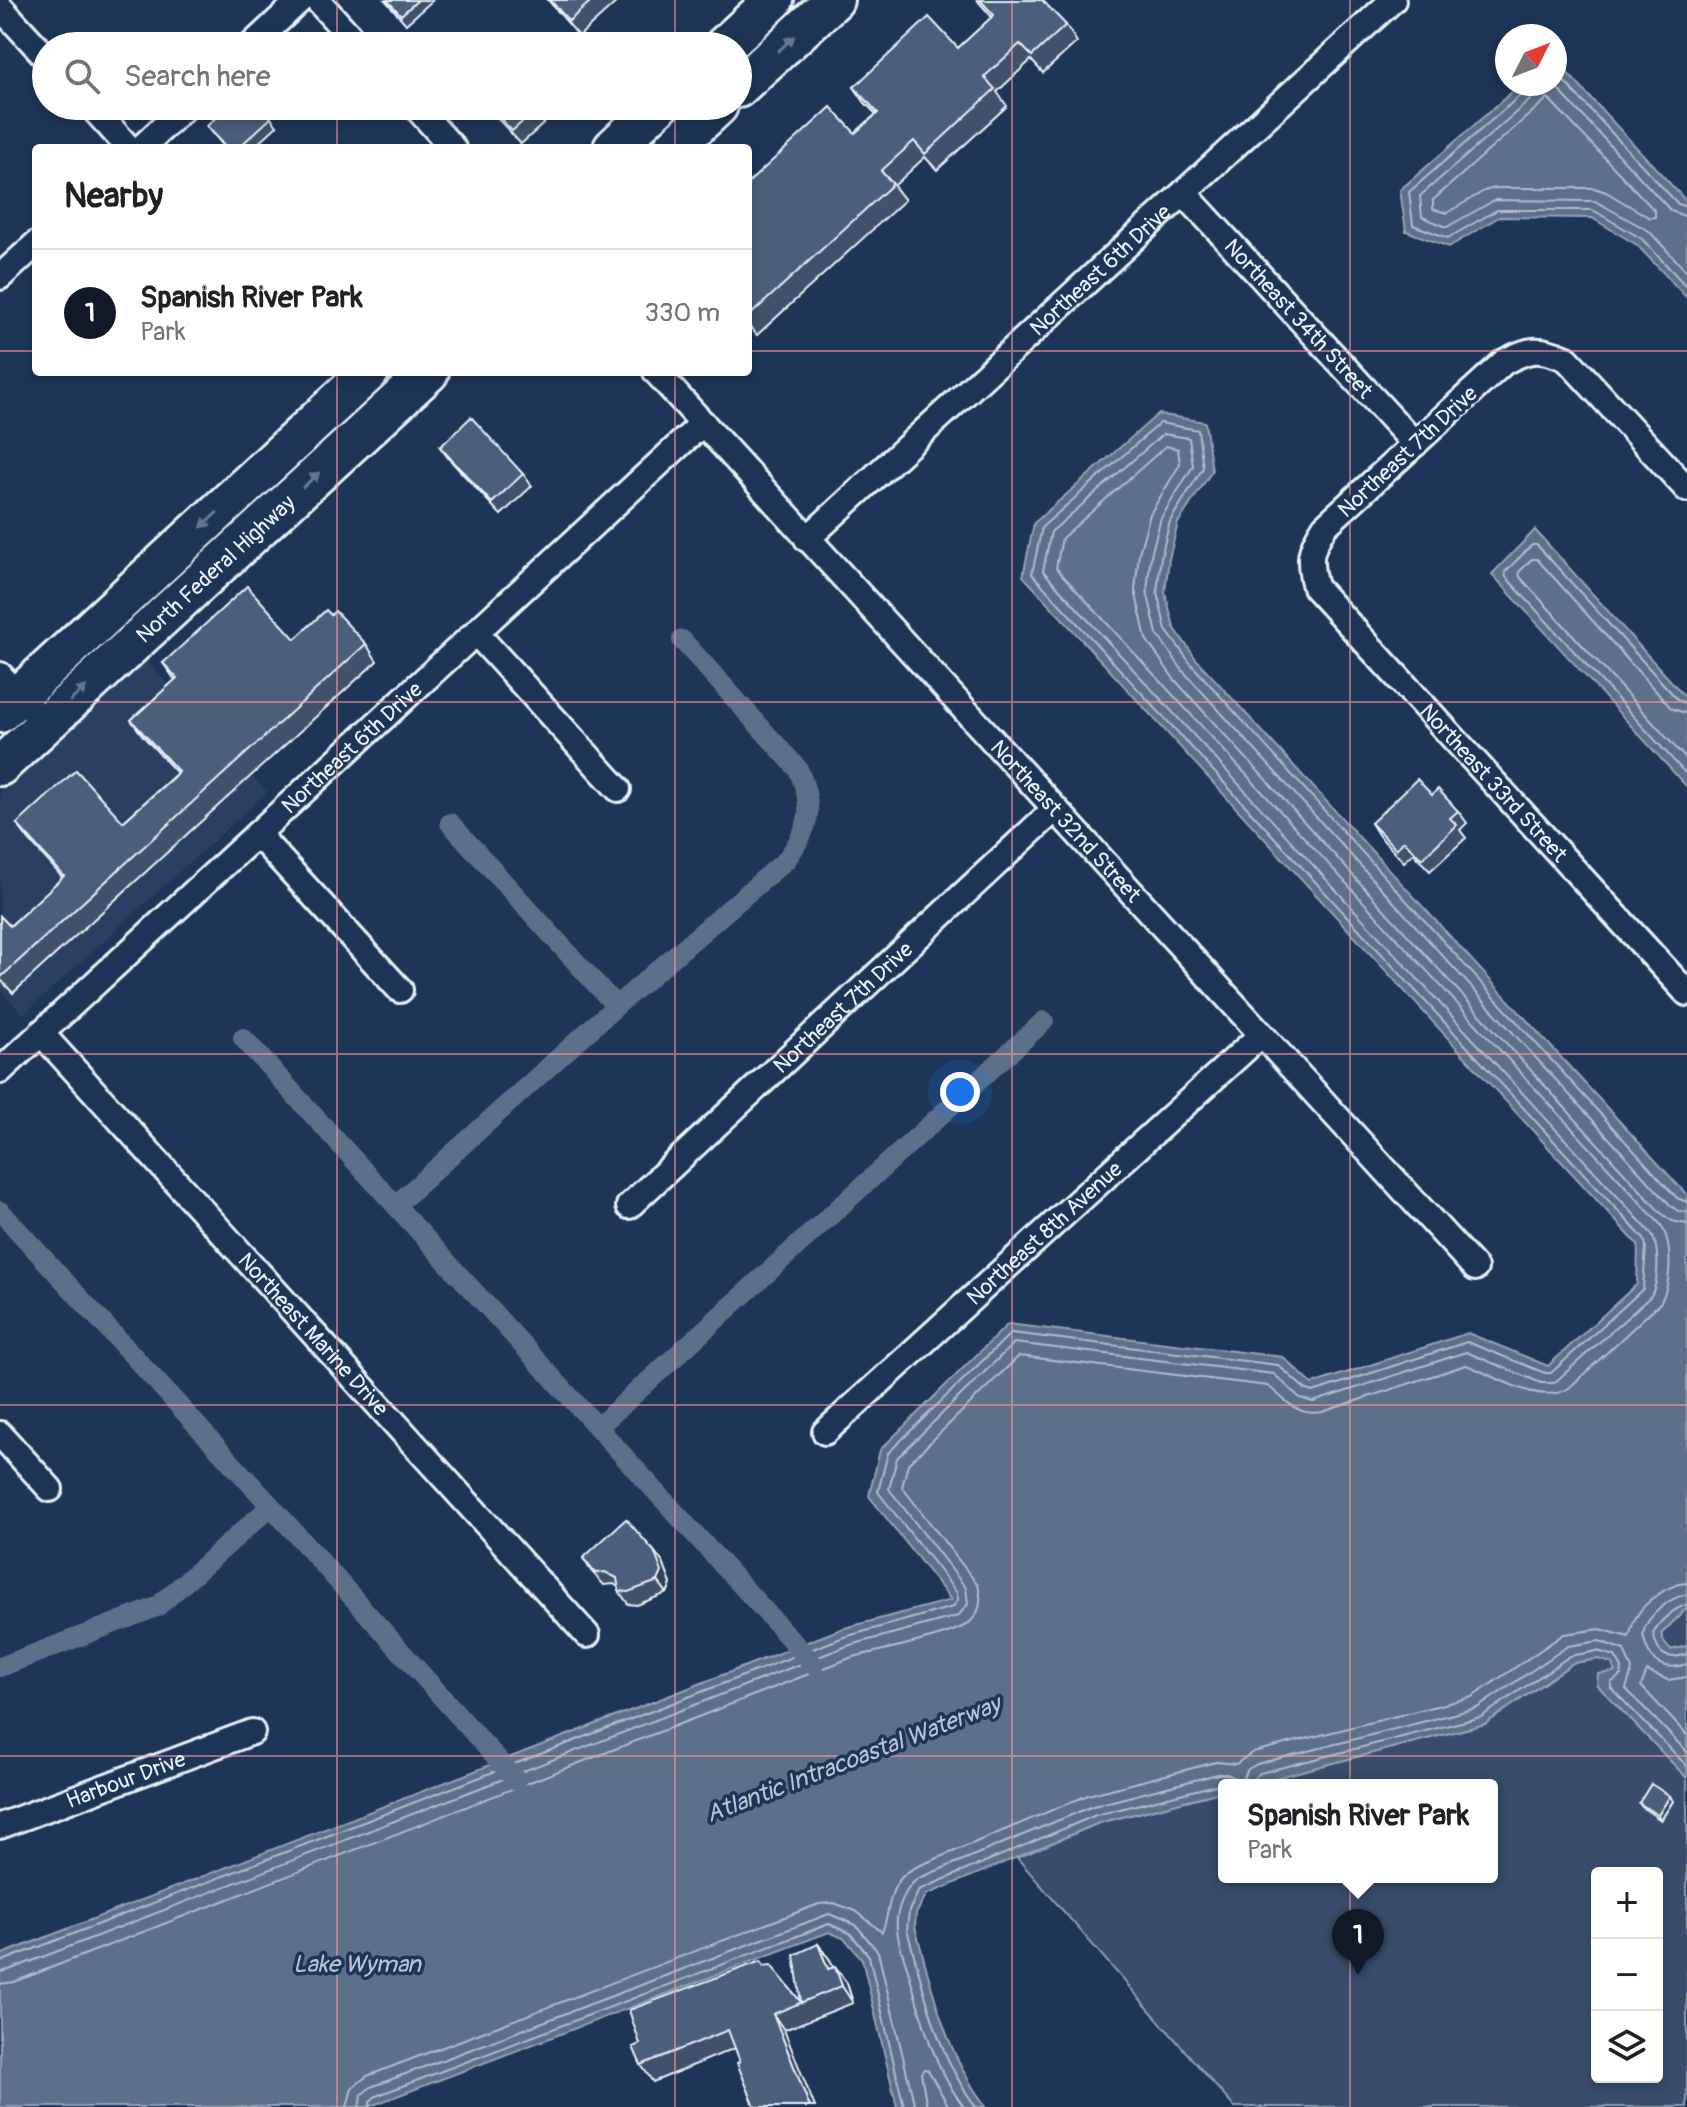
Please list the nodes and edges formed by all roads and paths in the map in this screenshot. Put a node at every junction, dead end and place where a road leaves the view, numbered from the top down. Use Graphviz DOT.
graph roads {
  1 [pos="300,0"];
  2 [pos="317,0"];
  3 [pos="774,0"];
  4 [pos="834,0"];
  5 [pos="1393,0"];
  6 [pos="0,7"];
  7 [pos="266,32"];
  8 [pos="346,32"];
  9 [pos="739,32"];
  10 [pos="32,42"];
  11 [pos="752,75"];
  12 [pos="104,120"];
  13 [pos="171,120"];
  14 [pos="428,120"];
  15 [pos="643,120"];
  16 [pos="703,120"];
  17 [pos="125,144"];
  18 [pos="145,144"];
  19 [pos="449,144"];
  20 [pos="617,144"];
  21 [pos="677,144"];
  22 [pos="1184,193"];
  23 [pos="32,248"];
  24 [pos="0,277"];
  25 [pos="364,376"];
  26 [pos="425,376"];
  27 [pos="660,376"];
  28 [pos="703,423"];
  29 [pos="1415,444"];
  30 [pos="1687,489"];
  31 [pos="807,539"];
  32 [pos="1309,565"];
  33 [pos="476,633"];
  34 [pos="6,694"];
  35 [pos="45,724"];
  36 [pos="0,766"];
  37 [pos="618,789"];
  38 [pos="1055,809"];
  39 [pos="257,834"];
  40 [pos="400,990"];
  41 [pos="1687,993"];
  42 [pos="41,1033"];
  43 [pos="1261,1035"];
  44 [pos="0,1071"];
  45 [pos="629,1206"];
  46 [pos="1475,1268"];
  47 [pos="825,1432"];
  48 [pos="0,1434"];
  49 [pos="50,1489"];
  50 [pos="587,1635"];
  51 [pos="252,1732"];
  52 [pos="0,1826"];
  1 -- 7 [label="street"];
  2 -- 8 [label="street"];
  3 -- 9 [label="main road"];
  11 -- 4 [label="main road, one-way"];
  5 -- 22 [label="street, Northeast 6th Drive"];
  6 -- 10 [label="street"];
  12 -- 17 [label="street"];
  13 -- 18 [label="street"];
  14 -- 19 [label="street"];
  15 -- 20 [label="main road"];
  16 -- 21 [label="main road"];
  22 -- 29 [label="street, Northeast 34th Street"];
  22 -- 31 [label="street, Northeast 6th Drive"];
  23 -- 24 [label="street"];
  25 -- 34 [label="main road, North Federal Highway, one-way"];
  35 -- 26 [label="main road, North Federal Highway, one-way"];
  27 -- 28 [label="street, Northeast 32nd Street"];
  28 -- 31 [label="street, Northeast 32nd Street"];
  28 -- 33 [label="street, Northeast 6th Drive"];
  29 -- 30 [label="street, Northeast 7th Drive"];
  29 -- 32 [label="street, Northeast 7th Drive"];
  31 -- 38 [label="street, Northeast 32nd Street"];
  32 -- 41 [label="street, Northeast 33rd Street"];
  33 -- 37 [label="street"];
  33 -- 39 [label="street, Northeast 6th Drive"];
  34 -- 35 [label="street"];
  35 -- 36 [label="main road, North Federal Highway"];
  38 -- 43 [label="street, Northeast 32nd Street"];
  38 -- 45 [label="street, Northeast 7th Drive"];
  39 -- 40 [label="street"];
  39 -- 42 [label="street, Northeast 6th Drive"];
  42 -- 44 [label="street, Northeast 6th Drive"];
  42 -- 50 [label="street, Northeast Marine Drive"];
  43 -- 46 [label="street, Northeast 32nd Street"];
  43 -- 47 [label="street, Northeast 8th Avenue"];
  48 -- 49 [label="street"];
  51 -- 52 [label="street, Harbour Drive"];
}
